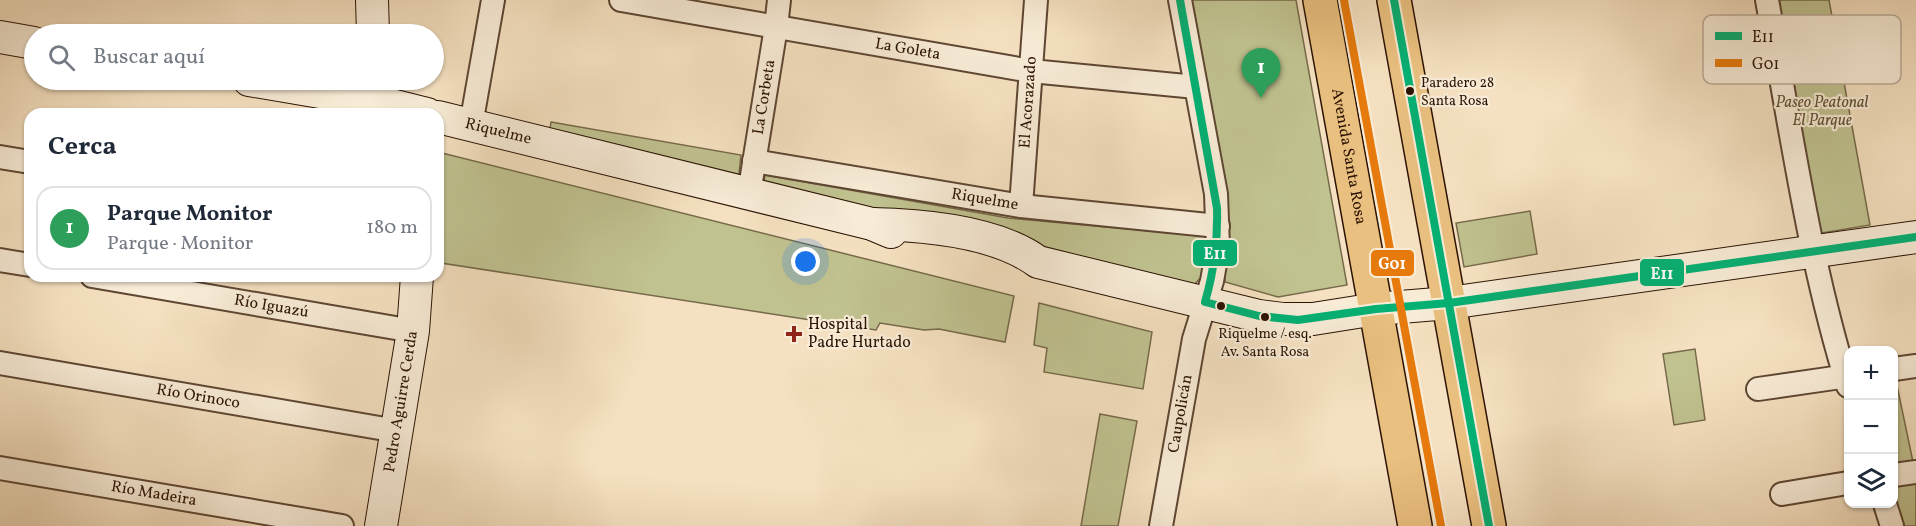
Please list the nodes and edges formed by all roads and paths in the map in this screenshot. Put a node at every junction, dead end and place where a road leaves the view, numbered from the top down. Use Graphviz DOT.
graph roads {
  1 [pos="372,0"];
  2 [pos="493,0"];
  3 [pos="621,0"];
  4 [pos="779,0"];
  5 [pos="1036,0"];
  6 [pos="1179,0"];
  7 [pos="1320,0"];
  8 [pos="1394,0"];
  9 [pos="1767,0"];
  10 [pos="1770,15"];
  11 [pos="373,24"];
  12 [pos="776,27"];
  13 [pos="0,37"];
  14 [pos="24,41"];
  15 [pos="1031,71"];
  16 [pos="1782,84"];
  17 [pos="1196,87"];
  18 [pos="321,90"];
  19 [pos="379,98"];
  20 [pos="409,108"];
  21 [pos="444,118"];
  22 [pos="471,125"];
  23 [pos="0,157"];
  24 [pos="24,161"];
  25 [pos="754,161"];
  26 [pos="749,194"];
  27 [pos="1021,206"];
  28 [pos="1218,226"];
  29 [pos="1916,237"];
  30 [pos="1813,252"];
  31 [pos="0,260"];
  32 [pos="24,264"];
  33 [pos="127,282"];
  34 [pos="417,282"];
  35 [pos="1205,302"];
  36 [pos="1449,303"];
  37 [pos="1376,309"];
  38 [pos="413,331"];
  39 [pos="0,363"];
  40 [pos="1916,366"];
  41 [pos="1898,368"];
  42 [pos="1844,369"];
  43 [pos="1844,380"];
  44 [pos="1758,389"];
  45 [pos="397,431"];
  46 [pos="0,468"];
  47 [pos="1916,472"];
  48 [pos="1898,474"];
  49 [pos="1844,484"];
  50 [pos="1782,494"];
  51 [pos="1886,508"];
  52 [pos="342,526"];
  53 [pos="381,526"];
  54 [pos="1161,526"];
  55 [pos="1415,526"];
  56 [pos="1489,526"];
  57 [pos="1892,526"];
  1 -- 11 [label="street"];
  2 -- 22 [label="street"];
  3 -- 12 [label="street, La Goleta"];
  4 -- 12 [label="street, La Corbeta"];
  5 -- 15 [label="street, El Acorazado"];
  6 -- 17 [label="street, Caupolicán"];
  7 -- 37 [label="main road, Avenida Santa Rosa"];
  8 -- 36 [label="main road"];
  9 -- 10 [label="street"];
  12 -- 15 [label="street, La Goleta"];
  12 -- 25 [label="street, La Corbeta"];
  13 -- 14 [label="street"];
  15 -- 17 [label="street, La Goleta"];
  15 -- 27 [label="street, El Acorazado"];
  16 -- 30 [label="street"];
  17 -- 28 [label="street, Caupolicán"];
  18 -- 19 [label="street"];
  19 -- 20 [label="street"];
  21 -- 22 [label="street, Riquelme"];
  22 -- 26 [label="street, Riquelme"];
  23 -- 24 [label="street"];
  25 -- 26 [label="street, La Corbeta"];
  25 -- 27 [label="street, Riquelme"];
  26 -- 35 [label="street, Riquelme"];
  27 -- 28 [label="street, Riquelme"];
  28 -- 35 [label="street, Caupolicán"];
  29 -- 30 [label="street, Riquelme"];
  30 -- 36 [label="street, Riquelme"];
  30 -- 42 [label="street"];
  31 -- 32 [label="street"];
  33 -- 38 [label="street, Río Iguazú"];
  34 -- 38 [label="street, Pedro Aguirre Cerda"];
  35 -- 37 [label="street, Riquelme"];
  35 -- 54 [label="street, Caupolicán"];
  36 -- 37 [label="street, Riquelme"];
  36 -- 56 [label="main road"];
  37 -- 55 [label="main road, Avenida Santa Rosa"];
  38 -- 45 [label="street, Pedro Aguirre Cerda"];
  39 -- 45 [label="street, Río Orinoco"];
  40 -- 41 [label="street"];
  43 -- 44 [label="street"];
  45 -- 53 [label="street, Pedro Aguirre Cerda"];
  46 -- 52 [label="street, Río Madeira"];
  47 -- 48 [label="street"];
  49 -- 50 [label="street"];
  51 -- 57 [label="street"];
}
